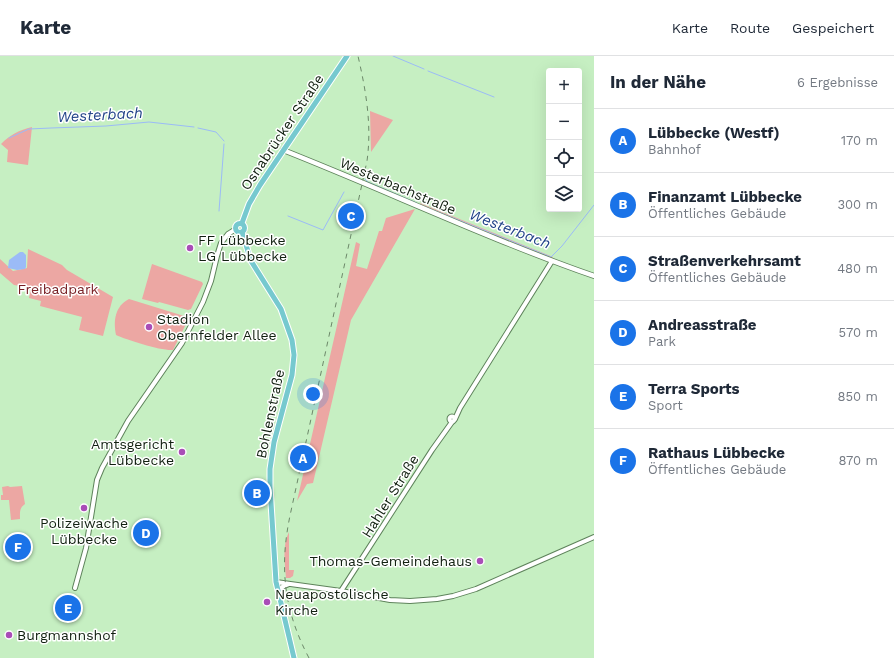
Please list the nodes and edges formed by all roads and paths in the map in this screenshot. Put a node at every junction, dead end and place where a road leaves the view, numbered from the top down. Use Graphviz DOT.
graph roads {
  1 [pos="347,56"];
  2 [pos="283,150"];
  3 [pos="242,223"];
  4 [pos="236,229"];
  5 [pos="242,232"];
  6 [pos="552,261"];
  7 [pos="594,276"];
  8 [pos="594,537"];
  9 [pos="276,582"];
  10 [pos="291,584"];
  11 [pos="75,588"];
  12 [pos="341,591"];
  13 [pos="280,598"];
  14 [pos="294,658"];
  1 -- 2 [label="main road, Osnabrücker Straße"];
  2 -- 3 [label="main road, Osnabrücker Straße"];
  2 -- 6 [label="main road, Westerbachstraße"];
  3 -- 4 [label="main road"];
  3 -- 5 [label="main road"];
  4 -- 5 [label="main road"];
  4 -- 11 [label="street"];
  5 -- 9 [label="main road, Bohlenstraße"];
  6 -- 7 [label="main road, Westerbachstraße"];
  6 -- 12 [label="street, Hahler Straße"];
  8 -- 12 [label="street"];
  9 -- 10 [label="street"];
  9 -- 13 [label="main road, Bohlenstraße"];
  10 -- 12 [label="street"];
  10 -- 13 [label="street"];
  13 -- 14 [label="main road, Bohlenstraße"];
}
